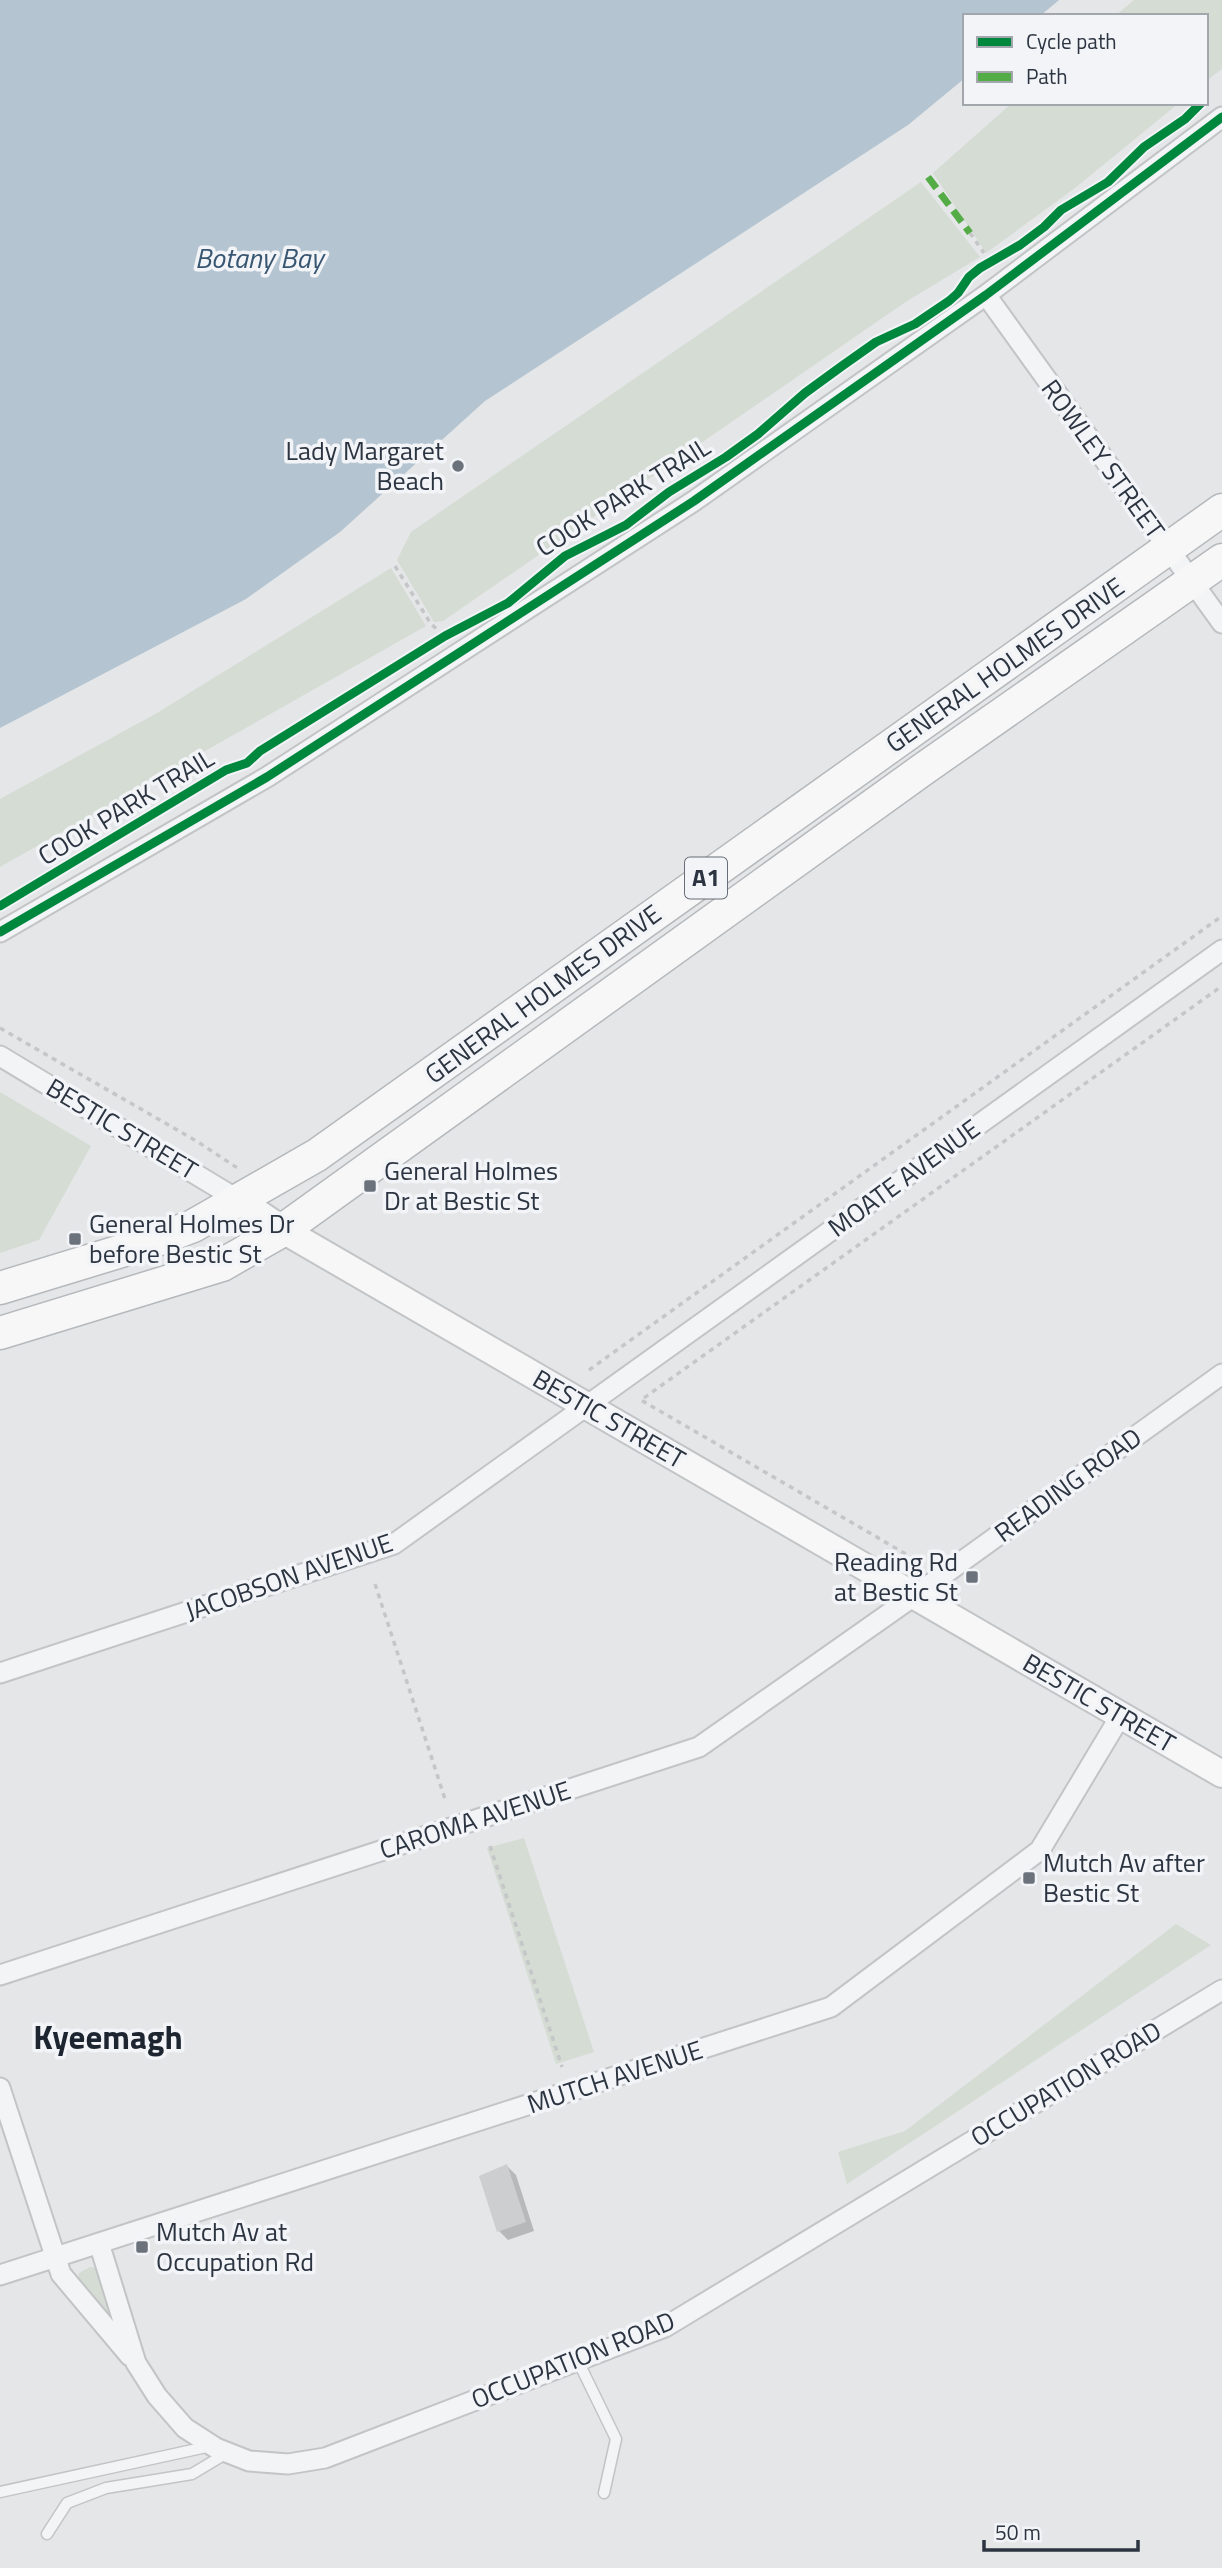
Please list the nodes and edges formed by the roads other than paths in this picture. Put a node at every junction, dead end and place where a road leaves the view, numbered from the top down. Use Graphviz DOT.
graph roads {
  1 [pos="1222,117"];
  2 [pos="986,295"];
  3 [pos="1222,510"];
  4 [pos="1167,549"];
  5 [pos="1222,560"];
  6 [pos="1193,582"];
  7 [pos="1222,623"];
  8 [pos="0,932"];
  9 [pos="1222,950"];
  10 [pos="0,1056"];
  11 [pos="242,1186"];
  12 [pos="283,1230"];
  13 [pos="0,1288"];
  14 [pos="0,1333"];
  15 [pos="1222,1374"];
  16 [pos="587,1406"];
  17 [pos="914,1596"];
  18 [pos="0,1673"];
  19 [pos="1121,1715"];
  20 [pos="1222,1774"];
  21 [pos="0,1975"];
  22 [pos="1222,1990"];
  23 [pos="0,2088"];
  24 [pos="99,2243"];
  25 [pos="55,2258"];
  26 [pos="0,2275"];
  27 [pos="578,2361"];
  28 [pos="135,2362"];
  29 [pos="219,2449"];
  30 [pos="0,2492"];
  31 [pos="604,2493"];
  32 [pos="47,2534"];
  1 -- 2 [label="street"];
  2 -- 4 [label="street, ROWLEY STREET"];
  2 -- 8 [label="street"];
  3 -- 4 [label="highway, GENERAL HOLMES DRIVE / A1"];
  4 -- 6 [label="street, ROWLEY STREET"];
  4 -- 11 [label="highway, GENERAL HOLMES DRIVE / A1"];
  5 -- 6 [label="highway, GENERAL HOLMES DRIVE / A1"];
  6 -- 7 [label="street, ROWLEY STREET"];
  6 -- 12 [label="highway, GENERAL HOLMES DRIVE / A1"];
  9 -- 16 [label="street, MOATE AVENUE"];
  10 -- 11 [label="street, BESTIC STREET"];
  11 -- 12 [label="main road, BESTIC STREET"];
  11 -- 13 [label="highway, GENERAL HOLMES DRIVE / A1"];
  12 -- 14 [label="highway, GENERAL HOLMES DRIVE / A1"];
  12 -- 16 [label="main road, BESTIC STREET"];
  15 -- 17 [label="street, READING ROAD"];
  16 -- 17 [label="main road, BESTIC STREET"];
  16 -- 18 [label="street, JACOBSON AVENUE"];
  17 -- 19 [label="main road, BESTIC STREET"];
  17 -- 21 [label="street, CAROMA AVENUE"];
  19 -- 20 [label="main road, BESTIC STREET"];
  19 -- 24 [label="street, MUTCH AVENUE"];
  22 -- 27 [label="street, OCCUPATION ROAD"];
  23 -- 25 [label="street"];
  24 -- 25 [label="street, MUTCH AVENUE"];
  24 -- 28 [label="street, OCCUPATION ROAD"];
  25 -- 26 [label="street, MUTCH AVENUE"];
  25 -- 28 [label="street"];
  27 -- 29 [label="street, OCCUPATION ROAD"];
  27 -- 31 [label="lane"];
  28 -- 29 [label="street, OCCUPATION ROAD"];
  29 -- 30 [label="lane"];
  29 -- 32 [label="lane"];
}
